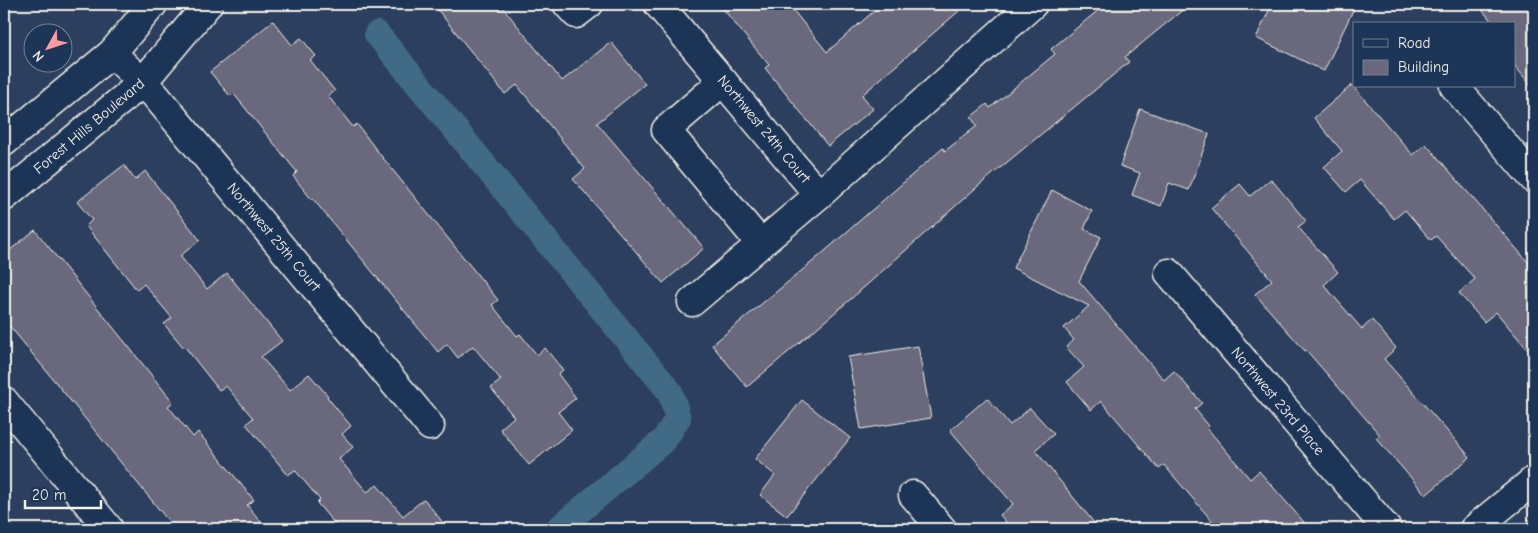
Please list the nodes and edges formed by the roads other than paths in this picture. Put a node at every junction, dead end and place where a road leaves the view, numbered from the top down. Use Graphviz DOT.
graph roads {
  1 [pos="154,4"];
  2 [pos="208,4"];
  3 [pos="567,4"];
  4 [pos="589,4"];
  5 [pos="658,4"];
  6 [pos="1033,4"];
  7 [pos="112,54"];
  8 [pos="723,81"];
  9 [pos="142,83"];
  10 [pos="1456,88"];
  11 [pos="4,142"];
  12 [pos="1534,179"];
  13 [pos="820,194"];
  14 [pos="4,197"];
  15 [pos="761,244"];
  16 [pos="1169,273"];
  17 [pos="692,302"];
  18 [pos="4,401"];
  19 [pos="430,426"];
  20 [pos="1534,480"];
  21 [pos="913,495"];
  22 [pos="108,529"];
  23 [pos="942,529"];
  24 [pos="1387,529"];
  25 [pos="1474,529"];
  1 -- 7 [label="street"];
  2 -- 9 [label="street, Forest Hills Boulevard"];
  3 -- 4 [label="street"];
  5 -- 8 [label="street, Northwest 24th Court"];
  6 -- 13 [label="street, Northwest 24th Court"];
  7 -- 9 [label="street, Northwest 25th Court"];
  7 -- 11 [label="street"];
  8 -- 13 [label="street, Northwest 24th Court"];
  8 -- 15 [label="street"];
  9 -- 14 [label="street, Forest Hills Boulevard"];
  9 -- 19 [label="street, Northwest 25th Court"];
  10 -- 12 [label="street"];
  13 -- 15 [label="street"];
  15 -- 17 [label="street"];
  16 -- 24 [label="street, Northwest 23rd Place"];
  18 -- 22 [label="street"];
  20 -- 25 [label="street"];
  21 -- 23 [label="street"];
}
